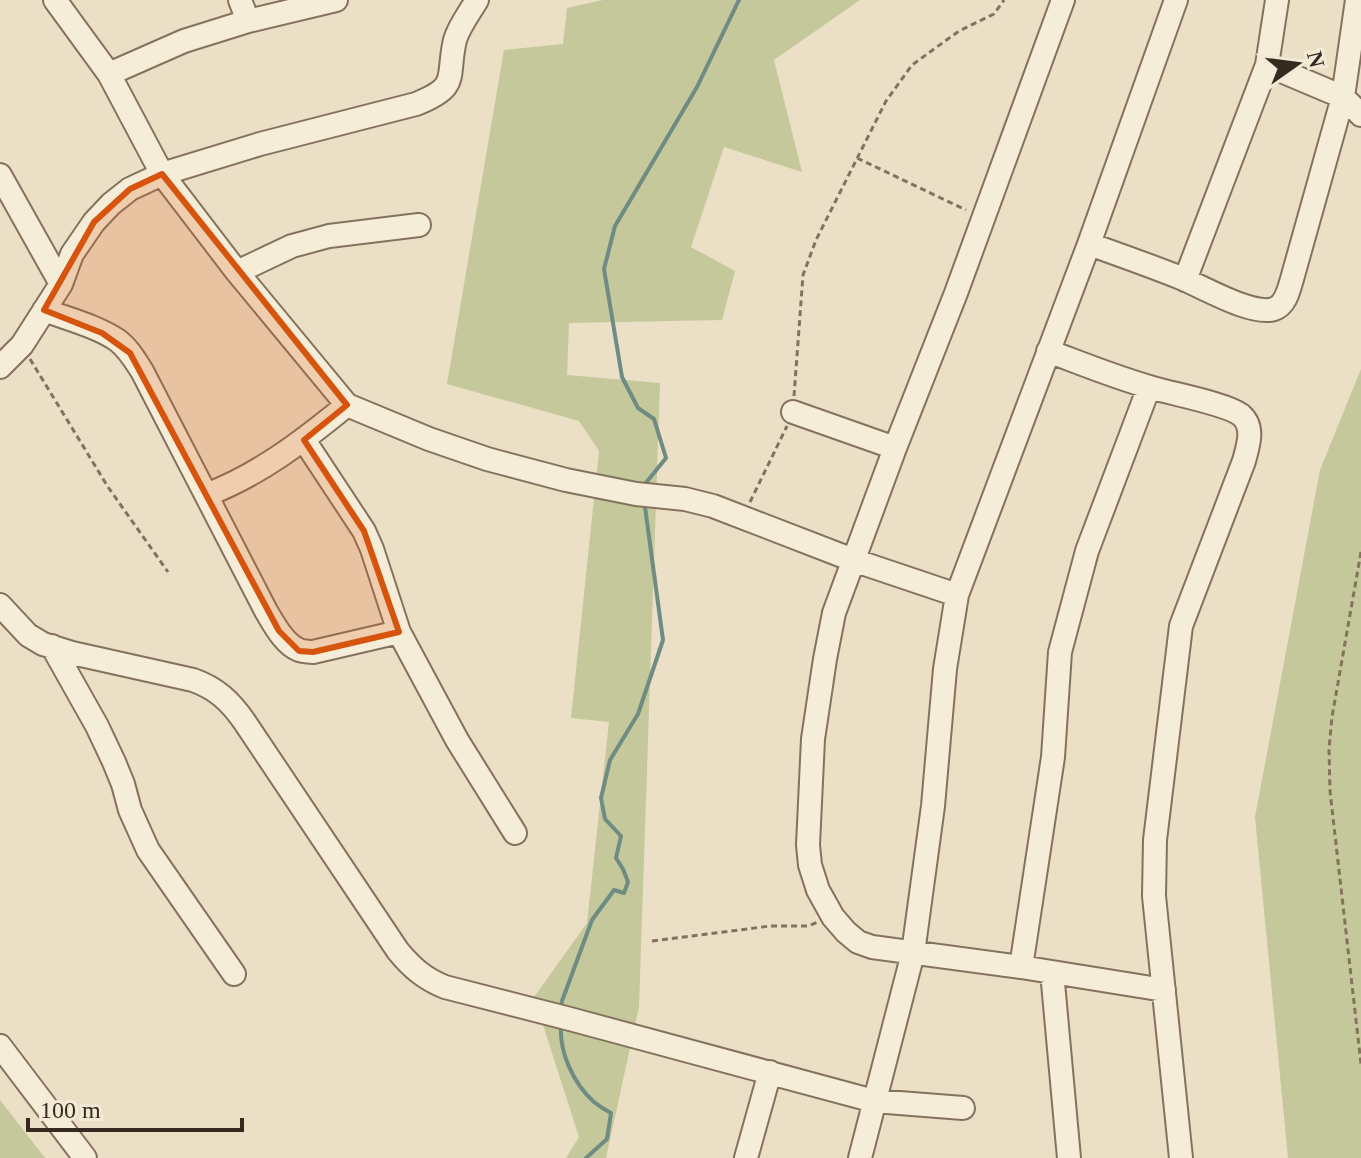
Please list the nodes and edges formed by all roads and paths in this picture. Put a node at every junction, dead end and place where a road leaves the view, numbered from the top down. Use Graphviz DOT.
graph roads {
  1 [pos="55,0"];
  2 [pos="477,0"];
  3 [pos="1004,0"];
  4 [pos="1063,0"];
  5 [pos="1277,0"];
  6 [pos="1357,0"];
  7 [pos="331,1"];
  8 [pos="1171,1"];
  9 [pos="244,10"];
  10 [pos="1267,65"];
  11 [pos="109,74"];
  12 [pos="1343,97"];
  13 [pos="1361,115"];
  14 [pos="857,158"];
  15 [pos="162,174"];
  16 [pos="0,175"];
  17 [pos="984,218"];
  18 [pos="419,225"];
  19 [pos="1089,244"];
  20 [pos="237,272"];
  21 [pos="1185,280"];
  22 [pos="61,284"];
  23 [pos="44,310"];
  24 [pos="22,345"];
  25 [pos="1048,351"];
  26 [pos="0,367"];
  27 [pos="1149,387"];
  28 [pos="347,405"];
  29 [pos="793,412"];
  30 [pos="304,440"];
  31 [pos="895,448"];
  32 [pos="206,495"];
  33 [pos="744,517"];
  34 [pos="1361,552"];
  35 [pos="853,560"];
  36 [pos="168,572"];
  37 [pos="957,595"];
  38 [pos="0,605"];
  39 [pos="399,632"];
  40 [pos="52,646"];
  41 [pos="515,833"];
  42 [pos="833,917"];
  43 [pos="652,941"];
  44 [pos="913,953"];
  45 [pos="1021,967"];
  46 [pos="1052,972"];
  47 [pos="234,974"];
  48 [pos="1164,990"];
  49 [pos="0,1046"];
  50 [pos="1361,1064"];
  51 [pos="770,1072"];
  52 [pos="874,1101"];
  53 [pos="963,1108"];
  54 [pos="85,1158"];
  55 [pos="746,1158"];
  56 [pos="860,1158"];
  57 [pos="1069,1158"];
  58 [pos="1181,1158"];
  1 -- 11 [label="street"];
  2 -- 15 [label="street"];
  3 -- 14 [label="path"];
  4 -- 17 [label="street"];
  5 -- 10 [label="street"];
  6 -- 12 [label="street"];
  7 -- 9 [label="street"];
  8 -- 19 [label="street"];
  9 -- 11 [label="street"];
  10 -- 12 [label="street"];
  10 -- 21 [label="street"];
  11 -- 15 [label="street"];
  12 -- 13 [label="street"];
  12 -- 21 [label="street"];
  14 -- 17 [label="path"];
  14 -- 29 [label="path"];
  15 -- 20 [label="street"];
  15 -- 22 [label="street"];
  16 -- 22 [label="street"];
  17 -- 31 [label="street"];
  18 -- 20 [label="street"];
  19 -- 21 [label="street"];
  19 -- 25 [label="street"];
  20 -- 28 [label="street"];
  22 -- 23 [label="street"];
  23 -- 24 [label="street"];
  23 -- 32 [label="street"];
  24 -- 26 [label="street"];
  24 -- 36 [label="path"];
  25 -- 27 [label="street"];
  25 -- 37 [label="street"];
  27 -- 45 [label="street"];
  27 -- 48 [label="street"];
  28 -- 30 [label="street"];
  28 -- 33 [label="street"];
  29 -- 31 [label="street"];
  29 -- 33 [label="path"];
  30 -- 32 [label="street"];
  30 -- 39 [label="street"];
  31 -- 35 [label="street"];
  32 -- 39 [label="street"];
  33 -- 35 [label="street"];
  34 -- 50 [label="path"];
  35 -- 37 [label="street"];
  35 -- 42 [label="street"];
  37 -- 44 [label="street"];
  38 -- 40 [label="street"];
  39 -- 41 [label="street"];
  40 -- 47 [label="street"];
  40 -- 51 [label="street"];
  42 -- 43 [label="path"];
  42 -- 44 [label="street"];
  44 -- 45 [label="street"];
  44 -- 52 [label="street"];
  45 -- 46 [label="street"];
  46 -- 48 [label="street"];
  46 -- 57 [label="street"];
  48 -- 58 [label="street"];
  49 -- 54 [label="street"];
  51 -- 52 [label="street"];
  51 -- 55 [label="street"];
  52 -- 53 [label="street"];
  52 -- 56 [label="street"];
}
